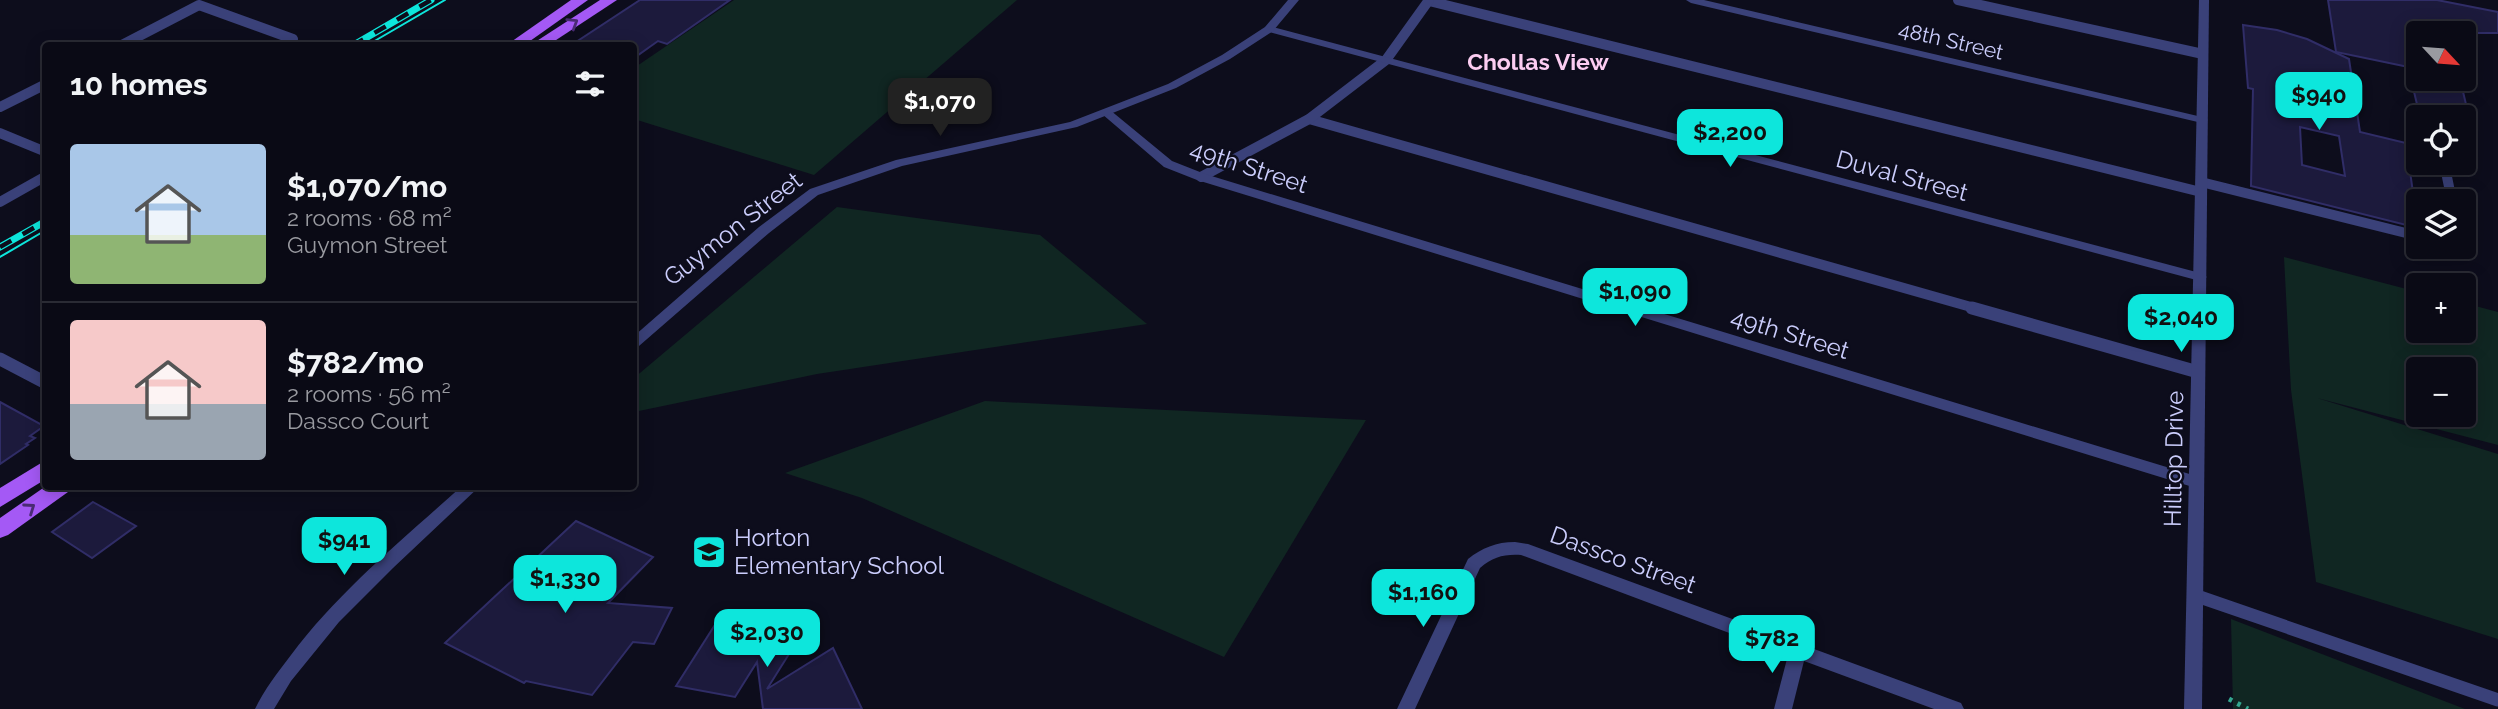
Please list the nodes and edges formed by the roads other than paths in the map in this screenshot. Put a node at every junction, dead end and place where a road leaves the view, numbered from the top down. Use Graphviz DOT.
graph roads {
  1 [pos="581,0"];
  2 [pos="610,0"];
  3 [pos="1294,0"];
  4 [pos="1429,0"];
  5 [pos="1691,0"];
  6 [pos="1958,0"];
  7 [pos="2204,0"];
  8 [pos="1269,29"];
  9 [pos="128,42"];
  10 [pos="287,42"];
  11 [pos="518,42"];
  12 [pos="542,42"];
  13 [pos="2203,54"];
  14 [pos="1386,60"];
  15 [pos="42,86"];
  16 [pos="0,107"];
  17 [pos="1106,112"];
  18 [pos="1309,119"];
  19 [pos="2202,120"];
  20 [pos="0,133"];
  21 [pos="42,150"];
  22 [pos="1201,177"];
  23 [pos="2446,177"];
  24 [pos="42,178"];
  25 [pos="2201,187"];
  26 [pos="2449,189"];
  27 [pos="0,202"];
  28 [pos="2406,233"];
  29 [pos="2200,277"];
  30 [pos="637,340"];
  31 [pos="0,359"];
  32 [pos="2198,372"];
  33 [pos="42,381"];
  34 [pos="42,471"];
  35 [pos="2196,482"];
  36 [pos="55,490"];
  37 [pos="469,490"];
  38 [pos="0,499"];
  39 [pos="0,528"];
  40 [pos="2194,594"];
  41 [pos="1798,651"];
  42 [pos="2498,700"];
  43 [pos="264,709"];
  44 [pos="1406,709"];
  45 [pos="1783,709"];
  46 [pos="1955,709"];
  47 [pos="2193,709"];
  1 -- 11 [label="main road"];
  12 -- 2 [label="main road, one-way"];
  3 -- 8 [label="street, Guymon Street"];
  4 -- 14 [label="lane"];
  4 -- 25 [label="lane"];
  5 -- 19 [label="street, 48th Street"];
  6 -- 13 [label="lane"];
  7 -- 13 [label="street, Hilltop Drive"];
  8 -- 14 [label="street, Duval Street"];
  8 -- 17 [label="street, Guymon Street"];
  9 -- 10 [label="lane"];
  13 -- 19 [label="street, Hilltop Drive"];
  14 -- 18 [label="lane"];
  14 -- 29 [label="street, Duval Street"];
  15 -- 16 [label="lane"];
  17 -- 22 [label="street, 49th Street"];
  17 -- 30 [label="street, Guymon Street"];
  18 -- 22 [label="lane"];
  18 -- 32 [label="lane"];
  19 -- 25 [label="street, Hilltop Drive"];
  20 -- 21 [label="lane"];
  22 -- 35 [label="street, 49th Street"];
  23 -- 26 [label="lane"];
  24 -- 27 [label="lane"];
  25 -- 28 [label="lane"];
  25 -- 29 [label="street, Hilltop Drive"];
  29 -- 32 [label="street, Hilltop Drive"];
  31 -- 33 [label="lane"];
  32 -- 35 [label="street, Hilltop Drive"];
  34 -- 38 [label="main road"];
  35 -- 40 [label="street, Hilltop Drive"];
  39 -- 36 [label="main road, one-way"];
  37 -- 43 [label="street"];
  40 -- 42 [label="lane"];
  40 -- 47 [label="street, Hilltop Drive"];
  41 -- 44 [label="street, Dassco Street"];
  41 -- 45 [label="street"];
  41 -- 46 [label="street, Dassco Street"];
}
